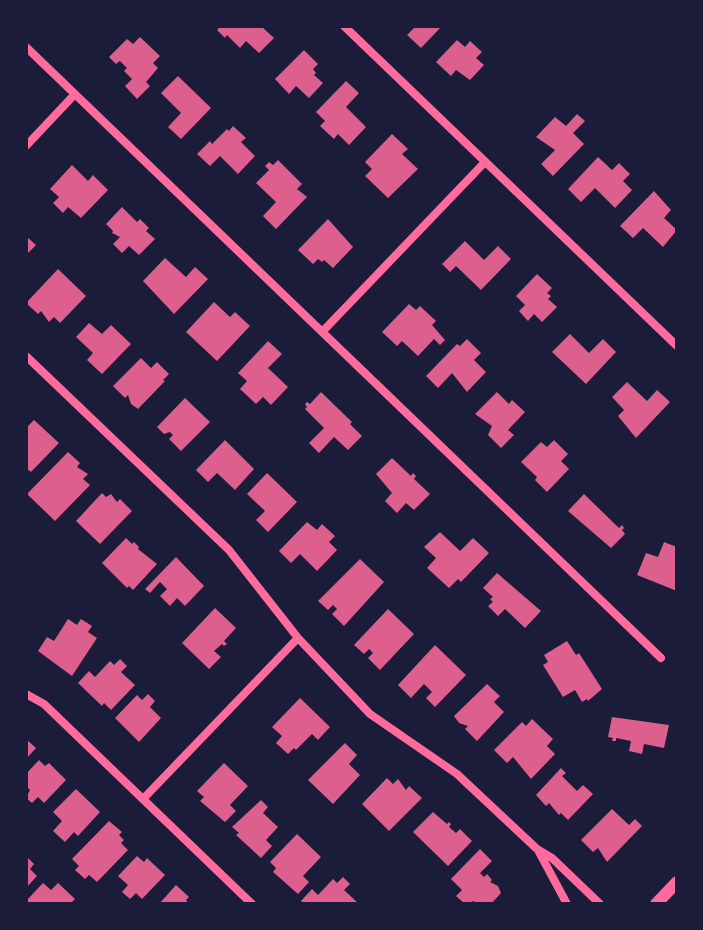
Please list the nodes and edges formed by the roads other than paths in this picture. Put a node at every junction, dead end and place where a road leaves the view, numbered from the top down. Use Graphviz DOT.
graph roads {
  1 [pos="344,26"];
  2 [pos="26,47"];
  3 [pos="75,94"];
  4 [pos="26,146"];
  5 [pos="485,162"];
  6 [pos="323,331"];
  7 [pos="677,346"];
  8 [pos="26,356"];
  9 [pos="298,638"];
  10 [pos="661,658"];
  11 [pos="26,694"];
  12 [pos="143,799"];
  13 [pos="537,849"];
  14 [pos="677,882"];
  15 [pos="252,904"];
  16 [pos="567,904"];
  17 [pos="600,904"];
  18 [pos="656,904"];
  1 -- 5 [label="street"];
  2 -- 3 [label="street"];
  3 -- 4 [label="street"];
  3 -- 6 [label="street"];
  5 -- 6 [label="street"];
  5 -- 7 [label="street"];
  6 -- 10 [label="street"];
  8 -- 9 [label="street"];
  9 -- 12 [label="street"];
  9 -- 13 [label="street"];
  11 -- 12 [label="street"];
  12 -- 15 [label="street"];
  13 -- 16 [label="street"];
  13 -- 17 [label="street"];
  14 -- 18 [label="main road"];
}
